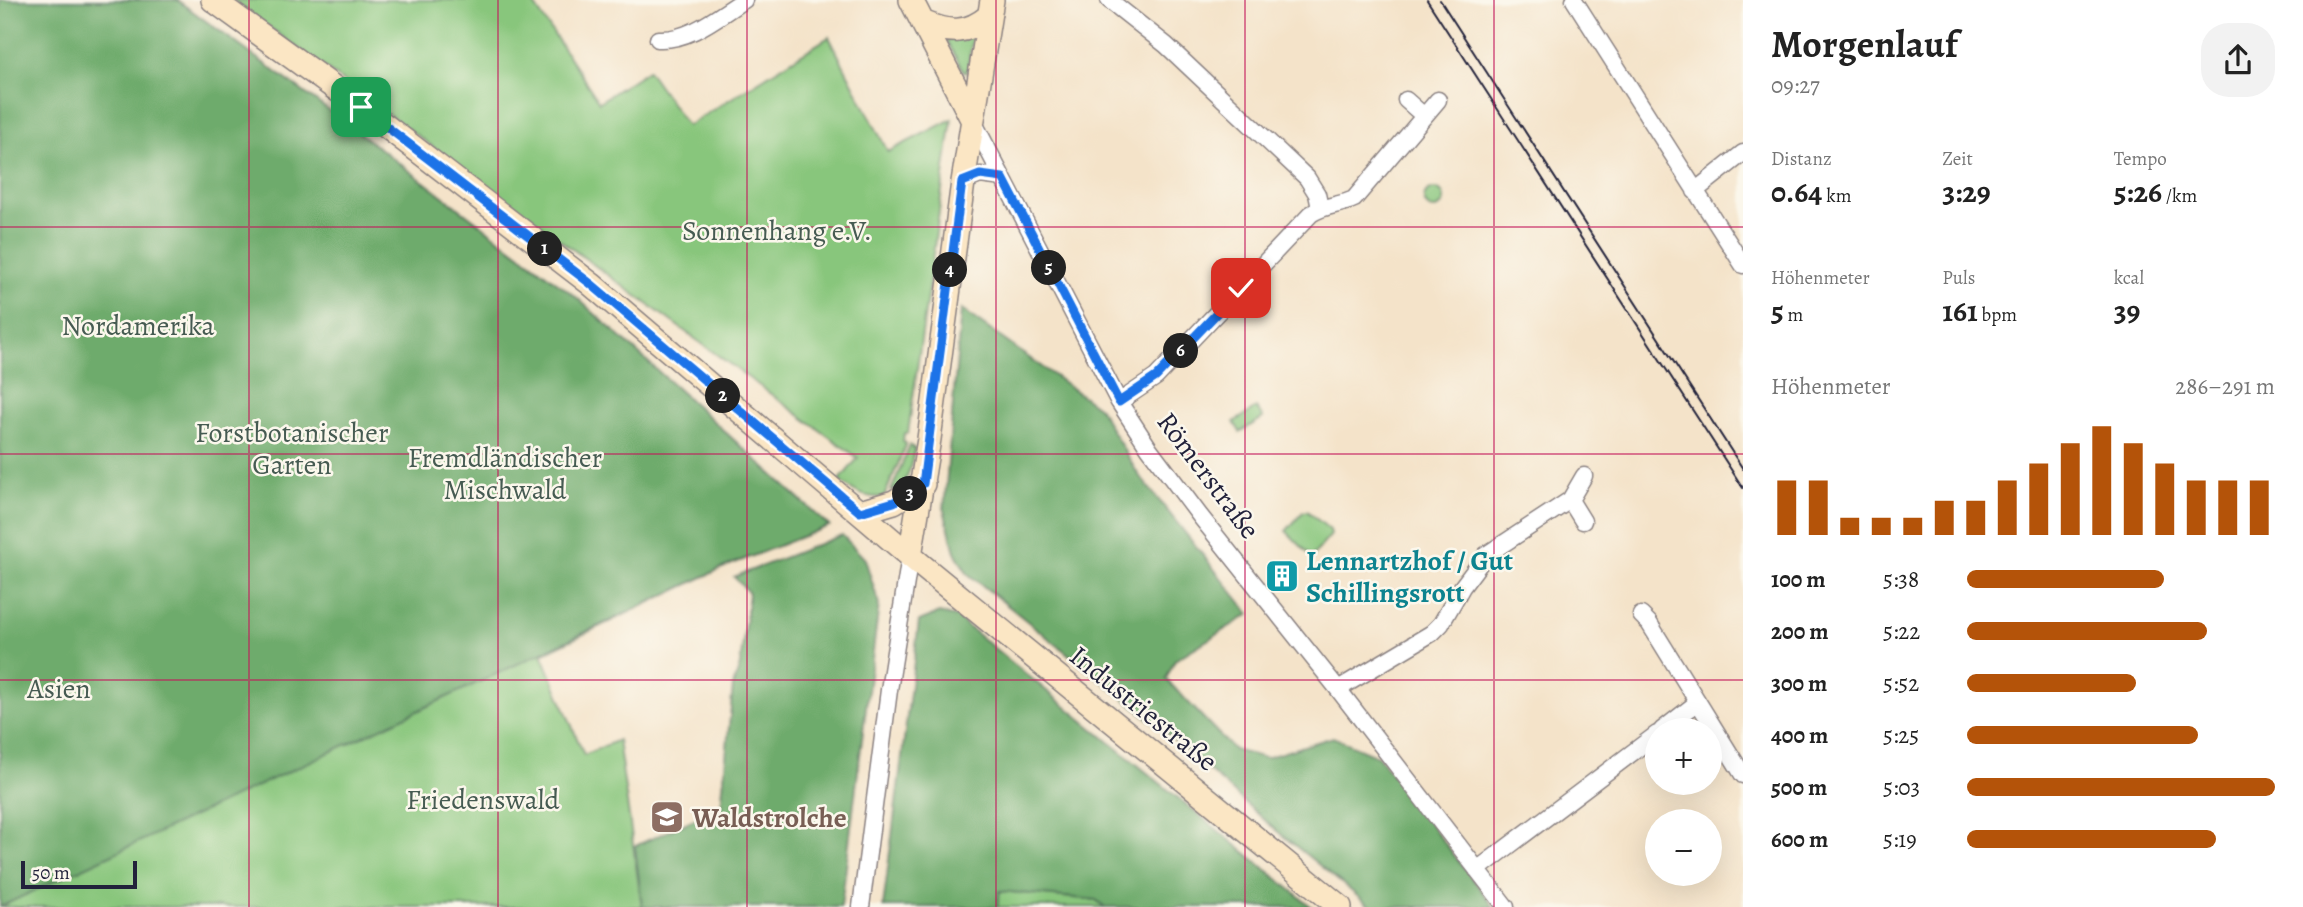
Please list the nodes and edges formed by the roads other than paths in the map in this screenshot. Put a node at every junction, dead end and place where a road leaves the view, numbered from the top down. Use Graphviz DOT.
graph roads {
  1 [pos="213,0"];
  2 [pos="744,0"];
  3 [pos="911,0"];
  4 [pos="1109,0"];
  5 [pos="1574,0"];
  6 [pos="990,8"];
  7 [pos="922,22"];
  8 [pos="658,39"];
  9 [pos="1406,100"];
  10 [pos="1438,100"];
  11 [pos="1424,116"];
  12 [pos="972,119"];
  13 [pos="1743,153"];
  14 [pos="1003,178"];
  15 [pos="962,182"];
  16 [pos="1695,191"];
  17 [pos="1320,208"];
  18 [pos="1743,265"];
  19 [pos="1119,402"];
  20 [pos="1584,476"];
  21 [pos="923,484"];
  22 [pos="1570,500"];
  23 [pos="860,512"];
  24 [pos="1583,521"];
  25 [pos="910,556"];
  26 [pos="1642,615"];
  27 [pos="1338,689"];
  28 [pos="1698,702"];
  29 [pos="1677,718"];
  30 [pos="1645,743"];
  31 [pos="1743,775"];
  32 [pos="1478,870"];
  33 [pos="861,907"];
  34 [pos="1340,907"];
  35 [pos="1506,907"];
  1 -- 23 [label="main road, Industriestraße"];
  2 -- 8 [label="street"];
  3 -- 7 [label="main road, Römerstraße"];
  4 -- 17 [label="street"];
  5 -- 16 [label="street"];
  6 -- 7 [label="main road"];
  6 -- 12 [label="main road"];
  7 -- 12 [label="main road, Römerstraße"];
  9 -- 11 [label="street"];
  10 -- 11 [label="street"];
  11 -- 17 [label="street"];
  12 -- 14 [label="street, Römerstraße"];
  12 -- 15 [label="main road"];
  13 -- 16 [label="street"];
  14 -- 15 [label="street"];
  14 -- 19 [label="street, Römerstraße"];
  15 -- 21 [label="main road"];
  16 -- 18 [label="street"];
  17 -- 19 [label="street"];
  19 -- 27 [label="street, Römerstraße"];
  20 -- 22 [label="street"];
  21 -- 23 [label="main road"];
  21 -- 25 [label="main road"];
  22 -- 24 [label="street"];
  22 -- 27 [label="street"];
  23 -- 25 [label="main road, Industriestraße"];
  25 -- 33 [label="street"];
  25 -- 34 [label="main road, Industriestraße"];
  26 -- 28 [label="street"];
  27 -- 32 [label="street, Römerstraße"];
  28 -- 29 [label="street"];
  28 -- 31 [label="street"];
  30 -- 32 [label="street"];
  32 -- 35 [label="street, Römerstraße"];
}
